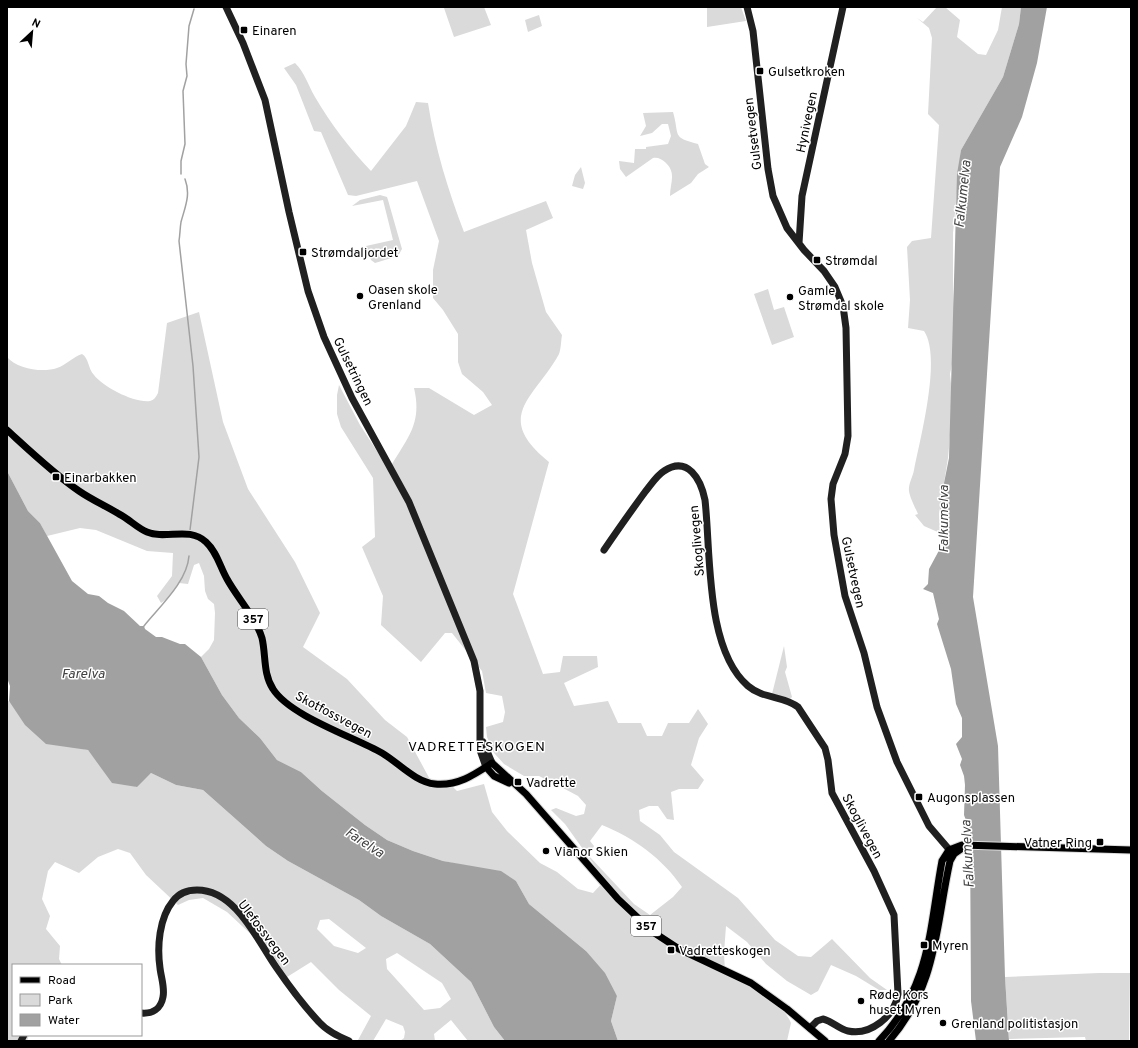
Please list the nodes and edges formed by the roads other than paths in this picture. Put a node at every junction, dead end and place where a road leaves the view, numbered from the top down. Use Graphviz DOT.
graph roads {
  1 [pos="226,7"];
  2 [pos="747,7"];
  3 [pos="843,7"];
  4 [pos="799,243"];
  5 [pos="7,430"];
  6 [pos="604,550"];
  7 [pos="489,765"];
  8 [pos="1131,845"];
  9 [pos="1072,847"];
  10 [pos="1131,850"];
  11 [pos="951,852"];
  12 [pos="142,1013"];
  13 [pos="810,1028"];
  14 [pos="349,1041"];
  15 [pos="819,1041"];
  16 [pos="825,1041"];
  17 [pos="879,1041"];
  18 [pos="889,1041"];
  1 -- 7 [label="street, Gulsetringen"];
  2 -- 4 [label="street, Gulsetvegen"];
  3 -- 4 [label="street, Hynivegen"];
  4 -- 11 [label="street, Gulsetvegen"];
  5 -- 7 [label="main road, Skotfossvegen / 357"];
  6 -- 13 [label="street, Skoglivegen"];
  7 -- 13 [label="main road, 357"];
  8 -- 9 [label="main road"];
  9 -- 10 [label="main road"];
  9 -- 11 [label="main road"];
  11 -- 17 [label="main road"];
  11 -- 18 [label="main road"];
  12 -- 14 [label="street, Ulefossvegen"];
  13 -- 15 [label="main road, 357"];
  13 -- 16 [label="main road, 357"];
}
